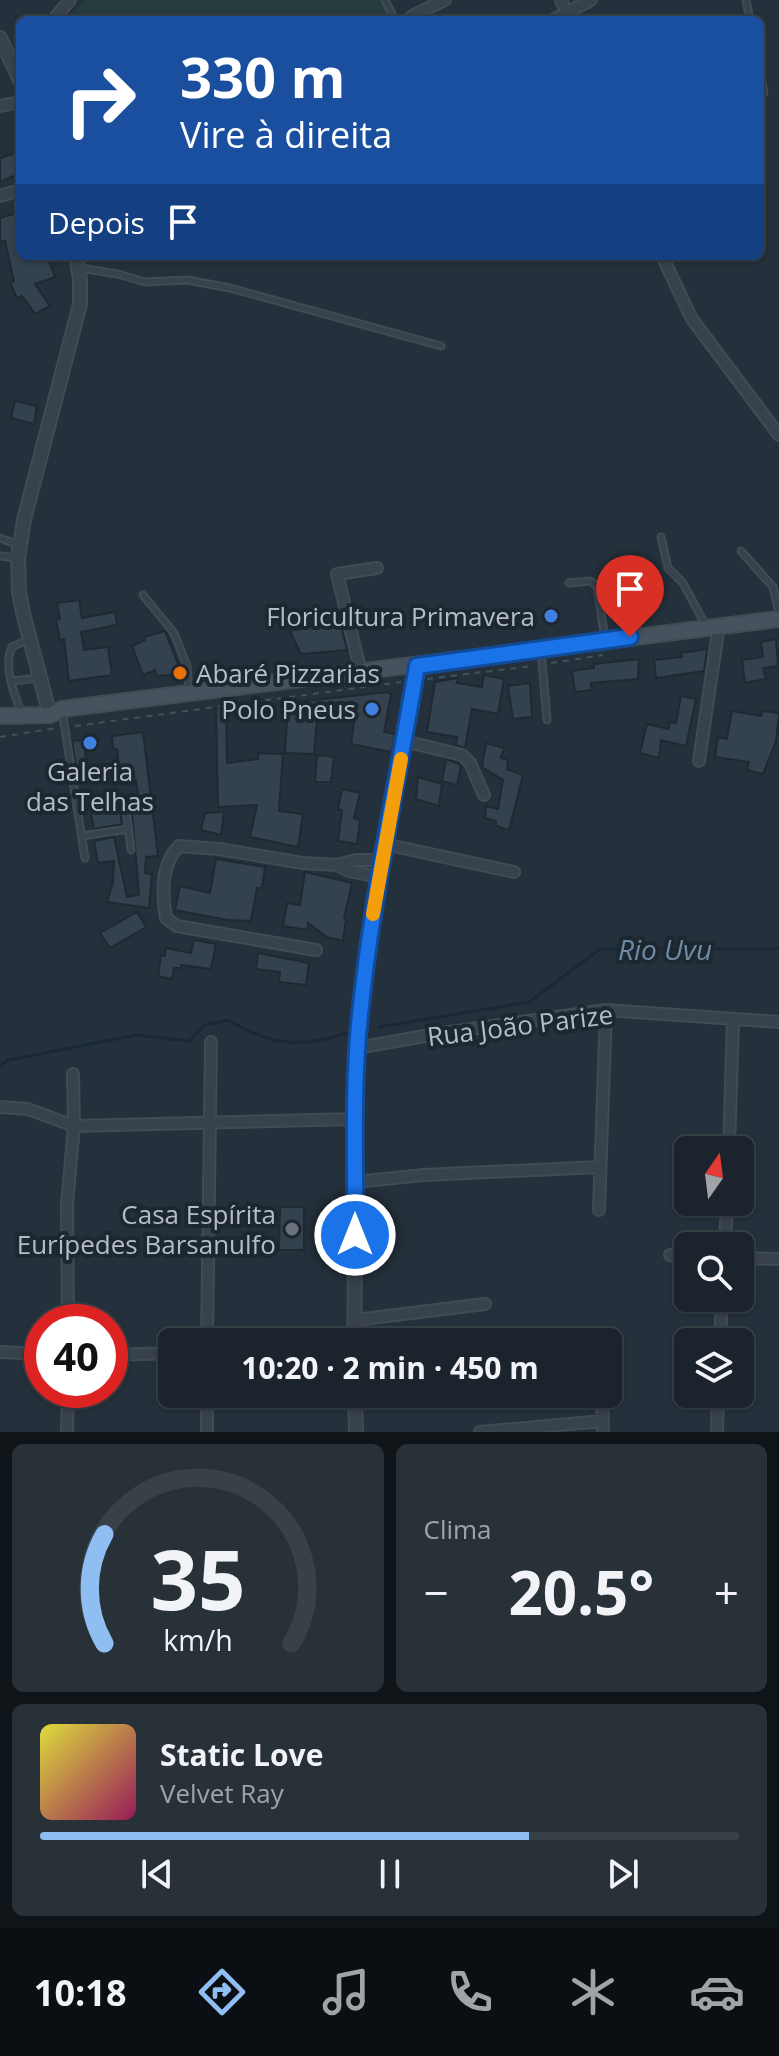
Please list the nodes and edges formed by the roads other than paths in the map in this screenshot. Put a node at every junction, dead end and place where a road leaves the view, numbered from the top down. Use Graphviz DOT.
graph roads {
  1 [pos="70,0"];
  2 [pos="445,0"];
  3 [pos="561,0"];
  4 [pos="591,0"];
  5 [pos="56,16"];
  6 [pos="412,16"];
  7 [pos="569,16"];
  8 [pos="0,38"];
  9 [pos="16,62"];
  10 [pos="664,260"];
  11 [pos="77,262"];
  12 [pos="441,346"];
  13 [pos="779,435"];
  14 [pos="661,537"];
  15 [pos="0,538"];
  16 [pos="741,551"];
  17 [pos="18,552"];
  18 [pos="0,556"];
  19 [pos="377,568"];
  20 [pos="569,583"];
  21 [pos="143,595"];
  22 [pos="779,612"];
  23 [pos="779,619"];
  24 [pos="712,626"];
  25 [pos="30,639"];
  26 [pos="605,640"];
  27 [pos="541,649"];
  28 [pos="361,672"];
  29 [pos="415,673"];
  30 [pos="40,678"];
  31 [pos="12,681"];
  32 [pos="190,692"];
  33 [pos="56,712"];
  34 [pos="21,714"];
  35 [pos="0,716"];
  36 [pos="547,720"];
  37 [pos="404,741"];
  38 [pos="699,761"];
  39 [pos="484,795"];
  40 [pos="125,801"];
  41 [pos="128,829"];
  42 [pos="82,836"];
  43 [pos="384,844"];
  44 [pos="131,850"];
  45 [pos="85,858"];
  46 [pos="381,860"];
  47 [pos="337,865"];
  48 [pos="514,872"];
  49 [pos="378,877"];
  50 [pos="316,950"];
  51 [pos="606,1010"];
  52 [pos="733,1019"];
  53 [pos="779,1022"];
  54 [pos="211,1042"];
  55 [pos="357,1048"];
  56 [pos="73,1074"];
  57 [pos="0,1107"];
  58 [pos="355,1119"];
  59 [pos="209,1122"];
  60 [pos="74,1126"];
  61 [pos="729,1136"];
  62 [pos="600,1167"];
  63 [pos="355,1182"];
  64 [pos="599,1210"];
  65 [pos="670,1255"];
  66 [pos="674,1255"];
  67 [pos="754,1258"];
  68 [pos="779,1259"];
  69 [pos="68,1304"];
  70 [pos="485,1304"];
  71 [pos="355,1320"];
  72 [pos="207,1328"];
  73 [pos="355,1328"];
  74 [pos="0,1352"];
  75 [pos="24,1353"];
  76 [pos="158,1353"];
  77 [pos="128,1354"];
  78 [pos="68,1408"];
  79 [pos="207,1408"];
  80 [pos="355,1408"];
  81 [pos="718,1408"];
  82 [pos="603,1426"];
  83 [pos="67,1432"];
  84 [pos="207,1432"];
  85 [pos="356,1432"];
  86 [pos="480,1432"];
  87 [pos="717,1432"];
  1 -- 5 [label="street"];
  2 -- 6 [label="street"];
  3 -- 7 [label="street"];
  4 -- 7 [label="street"];
  8 -- 9 [label="street"];
  10 -- 13 [label="street"];
  11 -- 12 [label="lane"];
  11 -- 17 [label="street"];
  14 -- 24 [label="lane"];
  15 -- 17 [label="lane"];
  16 -- 22 [label="lane"];
  17 -- 18 [label="lane"];
  17 -- 25 [label="street"];
  19 -- 28 [label="street"];
  20 -- 26 [label="lane"];
  21 -- 32 [label="lane"];
  23 -- 24 [label="main road"];
  24 -- 26 [label="main road"];
  24 -- 38 [label="street"];
  25 -- 30 [label="street"];
  25 -- 31 [label="lane"];
  26 -- 27 [label="main road"];
  27 -- 29 [label="main road"];
  27 -- 36 [label="lane"];
  28 -- 29 [label="main road"];
  28 -- 32 [label="main road"];
  29 -- 37 [label="street"];
  30 -- 31 [label="lane"];
  30 -- 33 [label="street"];
  31 -- 34 [label="lane"];
  32 -- 33 [label="main road"];
  33 -- 34 [label="main road"];
  33 -- 42 [label="lane"];
  34 -- 35 [label="main road"];
  37 -- 39 [label="street"];
  37 -- 43 [label="street"];
  40 -- 41 [label="lane"];
  41 -- 42 [label="lane"];
  41 -- 44 [label="lane"];
  42 -- 45 [label="lane"];
  43 -- 46 [label="street"];
  43 -- 48 [label="street"];
  46 -- 47 [label="street"];
  46 -- 49 [label="street"];
  47 -- 49 [label="street"];
  47 -- 50 [label="street"];
  49 -- 55 [label="street"];
  51 -- 52 [label="street, Rua João Parize"];
  51 -- 55 [label="street, Rua João Parize"];
  51 -- 62 [label="street"];
  52 -- 53 [label="street, Rua João Parize"];
  52 -- 61 [label="street"];
  54 -- 59 [label="street"];
  55 -- 58 [label="street"];
  56 -- 60 [label="street"];
  57 -- 60 [label="street"];
  58 -- 59 [label="street"];
  58 -- 63 [label="street"];
  59 -- 60 [label="street"];
  59 -- 72 [label="street"];
  60 -- 69 [label="street"];
  62 -- 63 [label="street"];
  62 -- 64 [label="street"];
  63 -- 71 [label="street"];
  65 -- 66 [label="street"];
  67 -- 68 [label="street"];
  70 -- 71 [label="street"];
  71 -- 73 [label="street"];
  74 -- 75 [label="street"];
  76 -- 77 [label="street"];
  78 -- 83 [label="street"];
  79 -- 84 [label="street"];
  80 -- 85 [label="street"];
  81 -- 87 [label="street"];
  82 -- 86 [label="street"];
}
